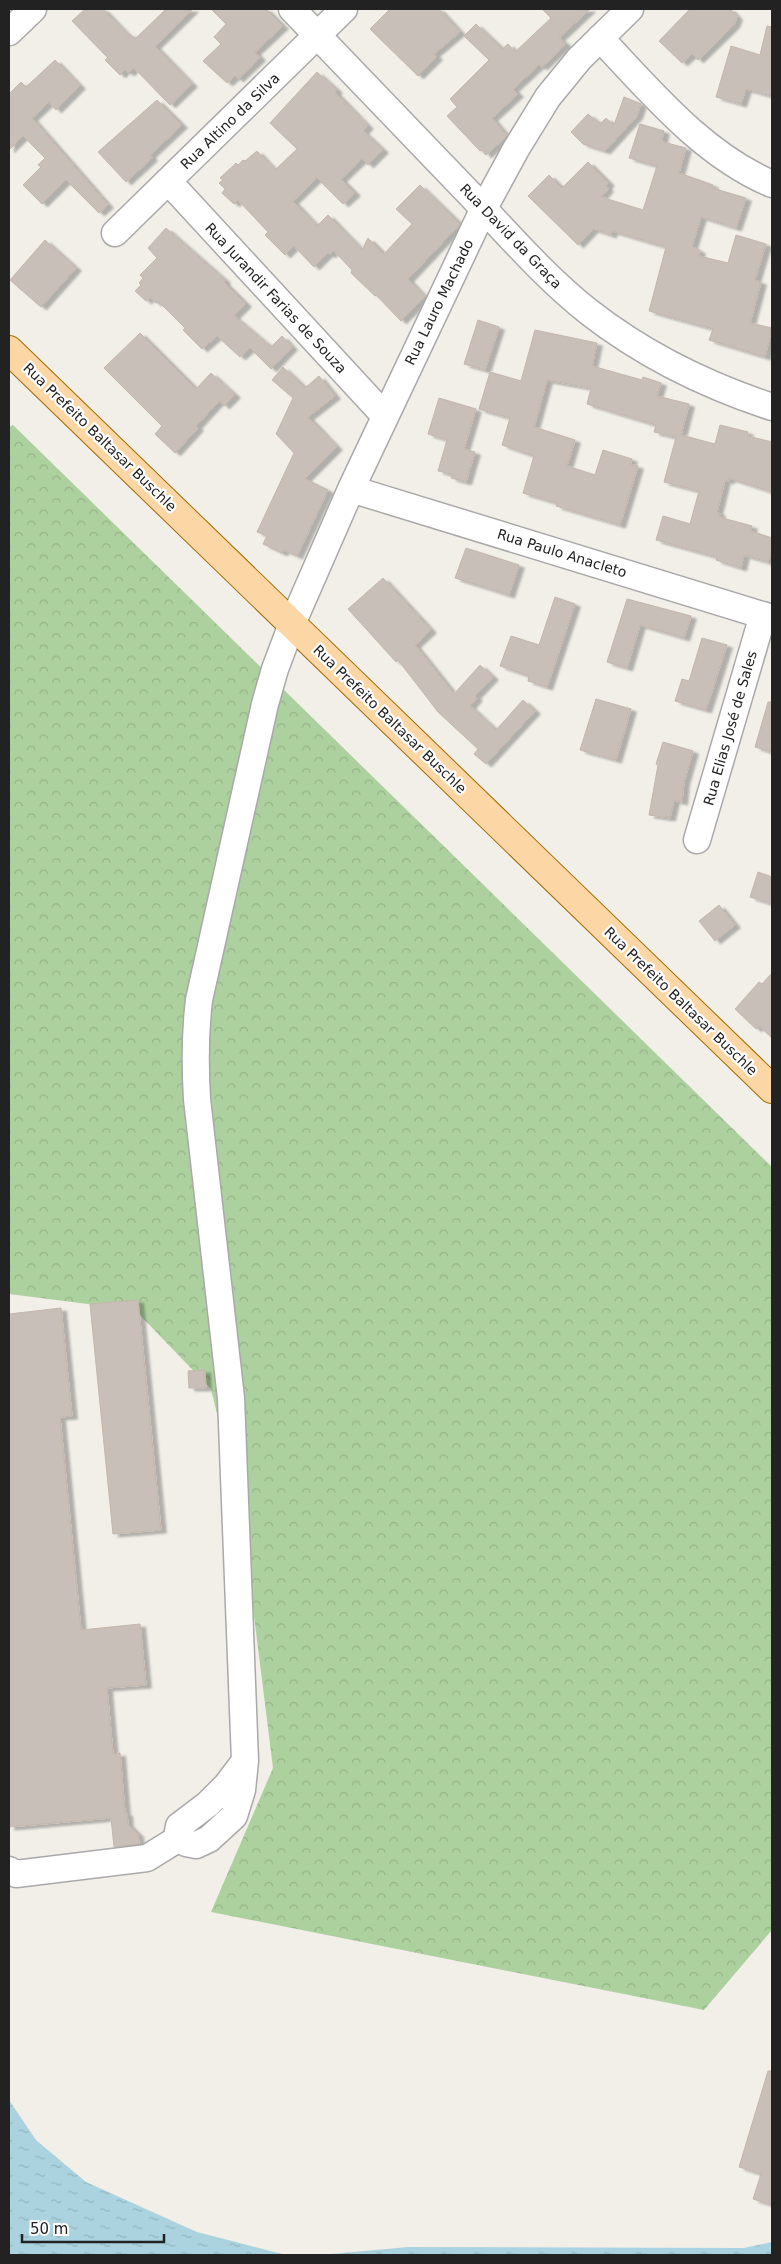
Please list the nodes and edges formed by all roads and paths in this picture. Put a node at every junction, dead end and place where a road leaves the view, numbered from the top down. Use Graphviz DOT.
graph roads {
  1 [pos="32,9"];
  2 [pos="292,9"];
  3 [pos="344,9"];
  4 [pos="630,9"];
  5 [pos="9,32"];
  6 [pos="317,35"];
  7 [pos="600,38"];
  8 [pos="168,181"];
  9 [pos="772,184"];
  10 [pos="484,208"];
  11 [pos="115,234"];
  12 [pos="9,350"];
  13 [pos="772,407"];
  14 [pos="384,416"];
  15 [pos="351,489"];
  16 [pos="767,617"];
  17 [pos="292,624"];
  18 [pos="697,840"];
  19 [pos="772,1089"];
  20 [pos="245,1761"];
  21 [pos="205,1807"];
  22 [pos="220,1829"];
  23 [pos="182,1837"];
  24 [pos="9,1870"];
  1 -- 5 [label="street"];
  2 -- 6 [label="street, Rua David da Graça"];
  3 -- 6 [label="street, Rua Altino da Silva"];
  4 -- 7 [label="street, Rua Lauro Machado"];
  6 -- 8 [label="street, Rua Altino da Silva"];
  6 -- 10 [label="street, Rua David da Graça"];
  7 -- 9 [label="street"];
  7 -- 10 [label="street, Rua Lauro Machado"];
  8 -- 11 [label="street, Rua Altino da Silva"];
  8 -- 14 [label="street, Rua Jurandir Farias de Souza"];
  10 -- 13 [label="street, Rua David da Graça"];
  10 -- 14 [label="street, Rua Lauro Machado"];
  12 -- 17 [label="main road, Rua Prefeito Baltasar Buschle"];
  14 -- 15 [label="street, Rua Lauro Machado"];
  15 -- 16 [label="street, Rua Paulo Anacleto"];
  15 -- 17 [label="street, Rua Lauro Machado"];
  16 -- 18 [label="street, Rua Elias José de Sales"];
  17 -- 19 [label="main road, Rua Prefeito Baltasar Buschle"];
  17 -- 20 [label="street, Rua Lauro Machado"];
  20 -- 21 [label="street"];
  20 -- 22 [label="street, Rua Lauro Machado"];
  21 -- 22 [label="street"];
  21 -- 23 [label="street"];
  22 -- 23 [label="street, Rua Lauro Machado"];
  23 -- 24 [label="street"];
}
